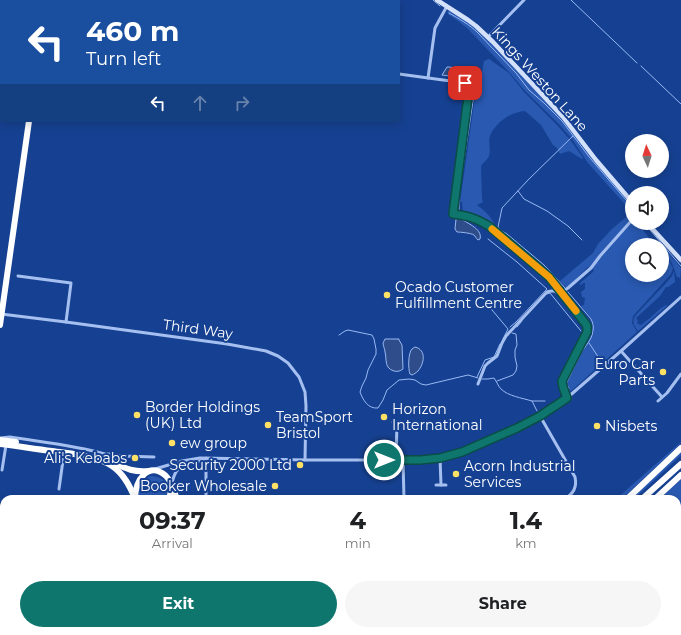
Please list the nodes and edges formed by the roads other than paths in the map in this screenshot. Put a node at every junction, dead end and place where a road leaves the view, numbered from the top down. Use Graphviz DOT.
graph roads {
  1 [pos="437,0"];
  2 [pos="524,0"];
  3 [pos="446,6"];
  4 [pos="488,37"];
  5 [pos="400,74"];
  6 [pos="428,78"];
  7 [pos="29,122"];
  8 [pos="625,194"];
  9 [pos="625,228"];
  10 [pos="653,230"];
  11 [pos="681,260"];
  12 [pos="18,276"];
  13 [pos="562,292"];
  14 [pos="680,299"];
  15 [pos="681,303"];
  16 [pos="1,314"];
  17 [pos="66,322"];
  18 [pos="0,325"];
  19 [pos="621,351"];
  20 [pos="681,374"];
  21 [pos="478,384"];
  22 [pos="563,388"];
  23 [pos="570,395"];
  24 [pos="662,397"];
  25 [pos="567,398"];
  26 [pos="658,401"];
  27 [pos="540,416"];
  28 [pos="401,422"];
  29 [pos="0,439"];
  30 [pos="3,447"];
  31 [pos="681,448"];
  32 [pos="64,453"];
  33 [pos="106,454"];
  34 [pos="123,456"];
  35 [pos="154,457"];
  36 [pos="206,458"];
  37 [pos="440,458"];
  38 [pos="305,460"];
  39 [pos="396,460"];
  40 [pos="403,460"];
  41 [pos="681,460"];
  42 [pos="681,464"];
  43 [pos="119,465"];
  44 [pos="2,470"];
  45 [pos="150,471"];
  46 [pos="681,475"];
  47 [pos="660,483"];
  48 [pos="436,485"];
  49 [pos="441,485"];
  50 [pos="446,485"];
  51 [pos="172,486"];
  52 [pos="59,489"];
  53 [pos="133,495"];
  54 [pos="135,495"];
  55 [pos="170,495"];
  56 [pos="175,495"];
  57 [pos="206,495"];
  58 [pos="404,495"];
  59 [pos="570,495"];
  60 [pos="631,495"];
  61 [pos="646,495"];
  62 [pos="659,495"];
  1 -- 3 [label="street, Kings Weston Lane"];
  2 -- 4 [label="street"];
  3 -- 4 [label="street, Kings Weston Lane"];
  3 -- 6 [label="street"];
  4 -- 8 [label="street, Kings Weston Lane"];
  5 -- 6 [label="street"];
  6 -- 13 [label="street"];
  7 -- 16 [label="highway"];
  9 -- 13 [label="street"];
  10 -- 11 [label="street"];
  12 -- 17 [label="street"];
  13 -- 21 [label="street"];
  13 -- 22 [label="street"];
  14 -- 15 [label="street"];
  14 -- 19 [label="street"];
  16 -- 17 [label="street, Third Way"];
  16 -- 18 [label="highway"];
  17 -- 38 [label="street, Third Way"];
  19 -- 23 [label="street"];
  19 -- 24 [label="street"];
  20 -- 24 [label="street"];
  22 -- 23 [label="street"];
  22 -- 25 [label="street"];
  23 -- 25 [label="street"];
  24 -- 26 [label="street"];
  25 -- 27 [label="street"];
  27 -- 37 [label="street"];
  27 -- 59 [label="street"];
  28 -- 39 [label="street"];
  29 -- 33 [label="street"];
  29 -- 43 [label="highway"];
  30 -- 32 [label="highway"];
  30 -- 44 [label="street"];
  31 -- 60 [label="highway"];
  32 -- 52 [label="street"];
  32 -- 53 [label="highway"];
  33 -- 34 [label="street"];
  33 -- 43 [label="street"];
  34 -- 35 [label="street"];
  34 -- 43 [label="street"];
  36 -- 38 [label="street"];
  36 -- 45 [label="street"];
  36 -- 51 [label="street"];
  36 -- 57 [label="street"];
  37 -- 40 [label="street"];
  37 -- 49 [label="street"];
  38 -- 39 [label="street"];
  39 -- 40 [label="street"];
  40 -- 58 [label="street"];
  41 -- 47 [label="highway"];
  42 -- 47 [label="highway"];
  43 -- 45 [label="highway"];
  45 -- 51 [label="highway"];
  45 -- 54 [label="highway"];
  46 -- 62 [label="highway"];
  47 -- 61 [label="highway"];
  48 -- 49 [label="street"];
  49 -- 50 [label="street"];
  51 -- 55 [label="highway"];
  51 -- 56 [label="highway"];
}
